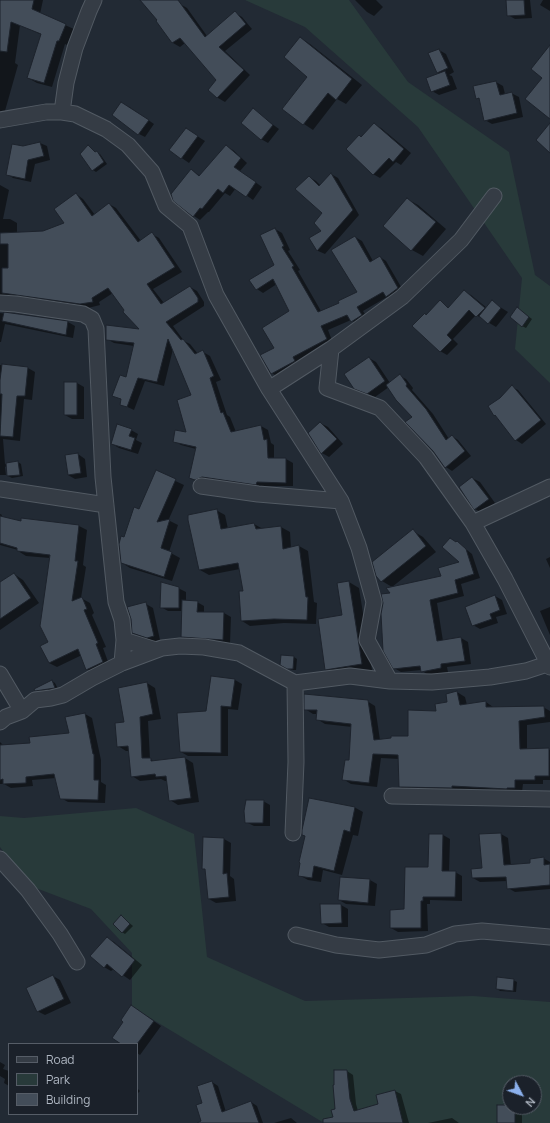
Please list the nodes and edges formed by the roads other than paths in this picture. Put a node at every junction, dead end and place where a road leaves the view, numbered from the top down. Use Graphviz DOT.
graph roads {
  1 [pos="94,0"];
  2 [pos="62,112"];
  3 [pos="0,120"];
  4 [pos="494,196"];
  5 [pos="0,303"];
  6 [pos="331,349"];
  7 [pos="269,389"];
  8 [pos="201,486"];
  9 [pos="550,487"];
  10 [pos="0,489"];
  11 [pos="341,502"];
  12 [pos="106,505"];
  13 [pos="473,523"];
  14 [pos="124,640"];
  15 [pos="156,650"];
  16 [pos="122,663"];
  17 [pos="549,665"];
  18 [pos="0,674"];
  19 [pos="390,681"];
  20 [pos="295,683"];
  21 [pos="22,711"];
  22 [pos="0,722"];
  23 [pos="392,796"];
  24 [pos="550,799"];
  25 [pos="293,833"];
  26 [pos="0,859"];
  27 [pos="296,935"];
  28 [pos="550,937"];
  29 [pos="77,962"];
  1 -- 2 [label="street"];
  2 -- 3 [label="street"];
  2 -- 7 [label="street"];
  4 -- 6 [label="street"];
  5 -- 12 [label="street"];
  6 -- 7 [label="street"];
  6 -- 13 [label="street"];
  7 -- 11 [label="street"];
  8 -- 11 [label="street"];
  9 -- 13 [label="street"];
  10 -- 12 [label="street"];
  11 -- 19 [label="street"];
  12 -- 14 [label="street"];
  13 -- 17 [label="street"];
  14 -- 15 [label="street"];
  14 -- 16 [label="street"];
  15 -- 16 [label="street"];
  15 -- 20 [label="street"];
  16 -- 21 [label="street"];
  17 -- 19 [label="street"];
  18 -- 21 [label="street"];
  19 -- 20 [label="street"];
  20 -- 25 [label="street"];
  21 -- 22 [label="street"];
  23 -- 24 [label="street"];
  26 -- 29 [label="street"];
  27 -- 28 [label="street"];
}
